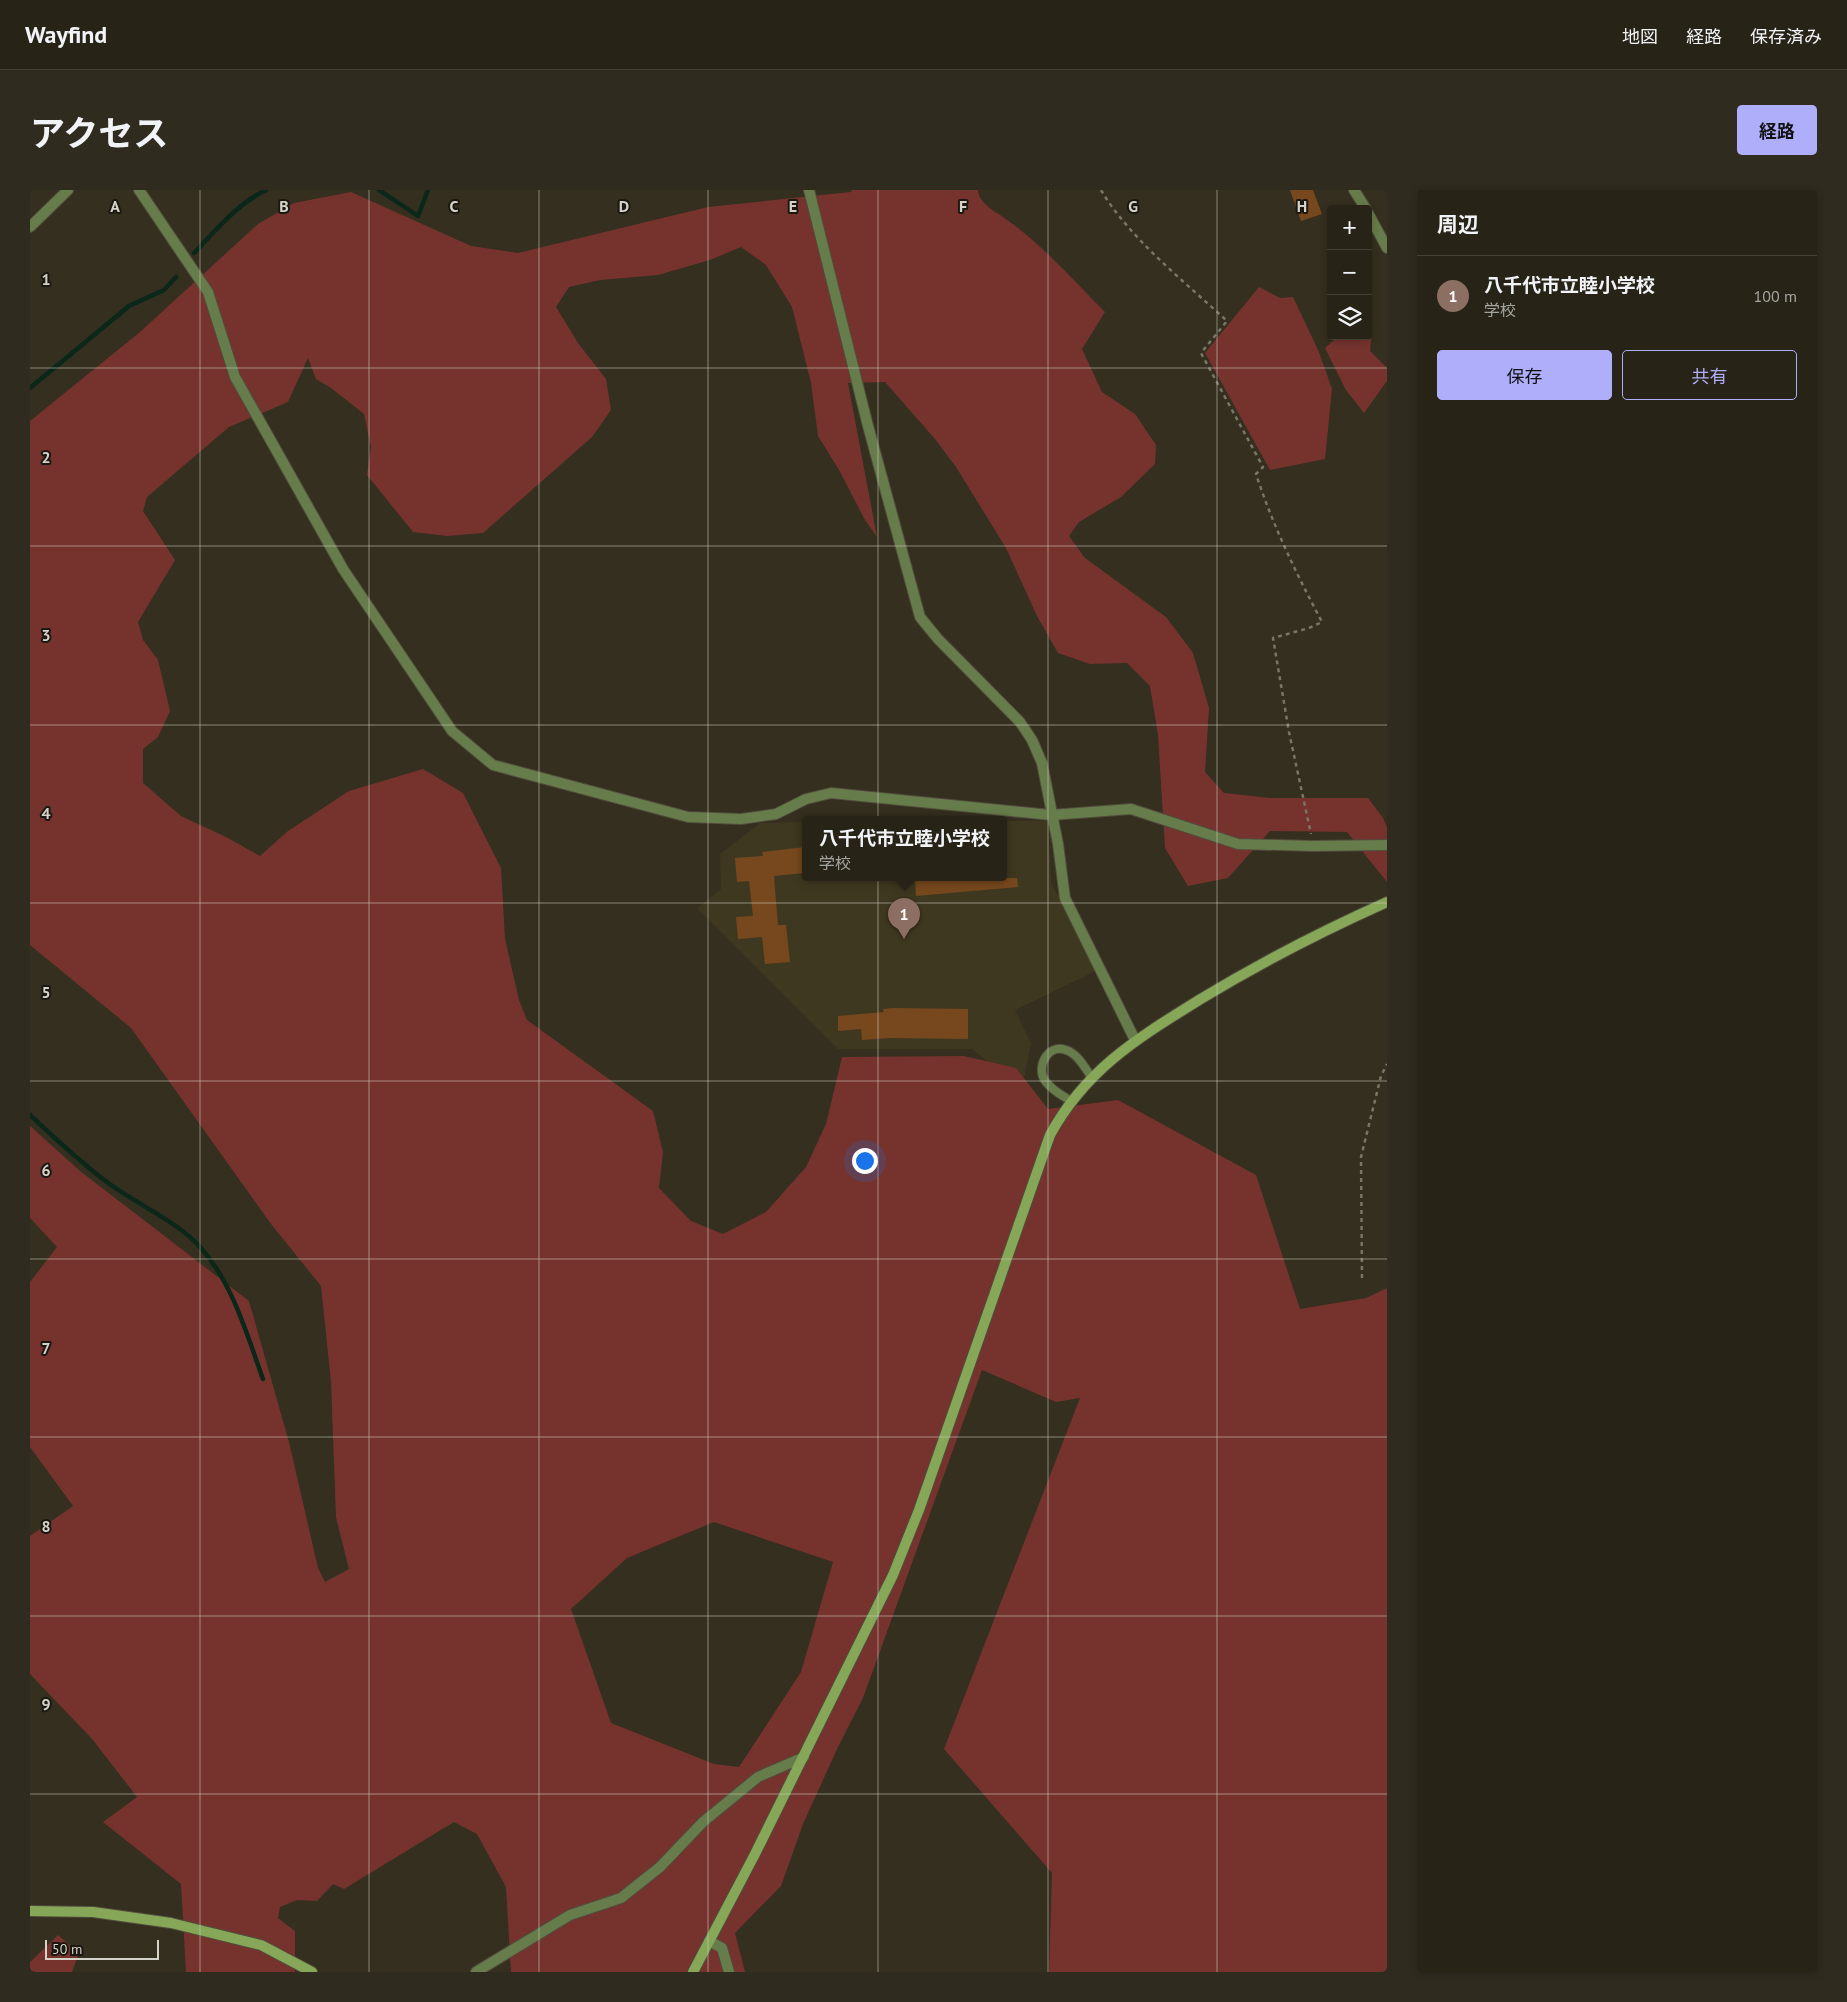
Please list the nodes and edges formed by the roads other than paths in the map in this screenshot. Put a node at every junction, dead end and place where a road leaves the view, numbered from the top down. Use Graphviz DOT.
graph roads {
  1 [pos="68,190"];
  2 [pos="139,190"];
  3 [pos="809,190"];
  4 [pos="1354,190"];
  5 [pos="1363,205"];
  6 [pos="1372,220"];
  7 [pos="30,227"];
  8 [pos="1387,248"];
  9 [pos="1051,815"];
  10 [pos="1387,845"];
  11 [pos="1387,902"];
  12 [pos="1135,1040"];
  13 [pos="1092,1078"];
  14 [pos="1071,1101"];
  15 [pos="804,1757"];
  16 [pos="30,1911"];
  17 [pos="710,1940"];
  18 [pos="312,1972"];
  19 [pos="476,1972"];
  20 [pos="693,1972"];
  21 [pos="729,1972"];
  1 -- 7 [label="street"];
  2 -- 9 [label="street"];
  3 -- 9 [label="street"];
  4 -- 5 [label="street"];
  6 -- 8 [label="street"];
  9 -- 10 [label="street"];
  9 -- 12 [label="street"];
  11 -- 12 [label="street"];
  12 -- 13 [label="street"];
  13 -- 14 [label="street"];
  13 -- 14 [label="lane"];
  14 -- 15 [label="street"];
  15 -- 17 [label="street"];
  15 -- 19 [label="street"];
  16 -- 18 [label="street"];
  17 -- 20 [label="street"];
  17 -- 21 [label="street"];
}
